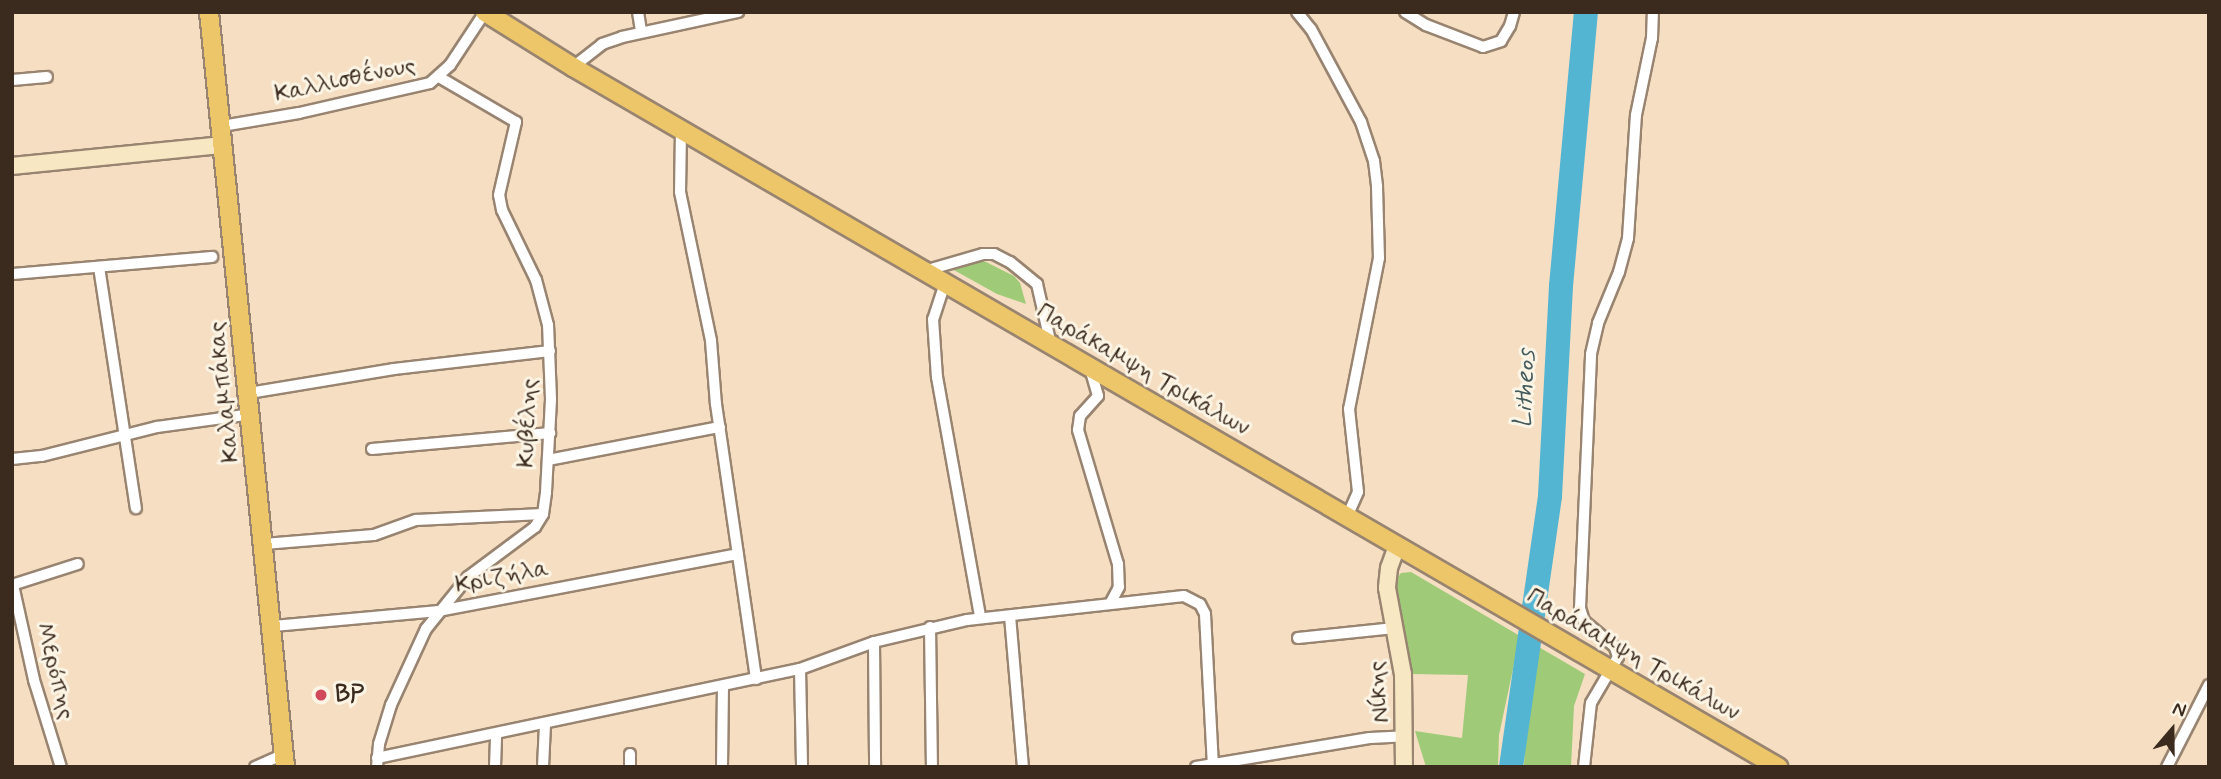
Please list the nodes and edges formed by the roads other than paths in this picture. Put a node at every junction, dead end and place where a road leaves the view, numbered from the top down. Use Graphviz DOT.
graph roads {
  1 [pos="209,12"];
  2 [pos="485,12"];
  3 [pos="638,12"];
  4 [pos="738,12"];
  5 [pos="1297,12"];
  6 [pos="1405,12"];
  7 [pos="1514,12"];
  8 [pos="1653,12"];
  9 [pos="641,32"];
  10 [pos="573,67"];
  11 [pos="47,77"];
  12 [pos="439,77"];
  13 [pos="12,80"];
  14 [pos="222,125"];
  15 [pos="681,130"];
  16 [pos="223,145"];
  17 [pos="12,166"];
  18 [pos="212,257"];
  19 [pos="99,267"];
  20 [pos="924,271"];
  21 [pos="12,274"];
  22 [pos="945,283"];
  23 [pos="1051,345"];
  24 [pos="550,351"];
  25 [pos="1090,368"];
  26 [pos="249,393"];
  27 [pos="252,414"];
  28 [pos="720,427"];
  29 [pos="550,433"];
  30 [pos="125,434"];
  31 [pos="372,449"];
  32 [pos="12,459"];
  33 [pos="548,460"];
  34 [pos="136,508"];
  35 [pos="543,514"];
  36 [pos="1347,517"];
  37 [pos="264,544"];
  38 [pos="1397,546"];
  39 [pos="738,554"];
  40 [pos="78,564"];
  41 [pos="12,585"];
  42 [pos="1110,604"];
  43 [pos="439,611"];
  44 [pos="980,617"];
  45 [pos="1010,617"];
  46 [pos="273,626"];
  47 [pos="930,627"];
  48 [pos="1394,628"];
  49 [pos="1298,638"];
  50 [pos="874,642"];
  51 [pos="1603,665"];
  52 [pos="800,669"];
  53 [pos="756,679"];
  54 [pos="2209,685"];
  55 [pos="723,687"];
  56 [pos="545,724"];
  57 [pos="496,736"];
  58 [pos="631,754"];
  59 [pos="1407,755"];
  60 [pos="285,760"];
  61 [pos="377,762"];
  62 [pos="1213,765"];
  63 [pos="61,767"];
  64 [pos="255,767"];
  65 [pos="495,767"];
  66 [pos="543,767"];
  67 [pos="630,767"];
  68 [pos="722,767"];
  69 [pos="802,767"];
  70 [pos="875,767"];
  71 [pos="932,767"];
  72 [pos="1023,767"];
  73 [pos="1196,767"];
  74 [pos="1584,767"];
  75 [pos="1778,767"];
  76 [pos="2167,767"];
  1 -- 14 [label="main road, Καλαμπάκας"];
  2 -- 10 [label="main road, Παράκαμψη Τρικάλων"];
  2 -- 12 [label="street, Καλλισθένους"];
  3 -- 9 [label="street"];
  4 -- 9 [label="street"];
  5 -- 36 [label="street"];
  6 -- 7 [label="street"];
  8 -- 51 [label="street"];
  9 -- 10 [label="street"];
  10 -- 15 [label="main road, Παράκαμψη Τρικάλων"];
  11 -- 13 [label="street"];
  12 -- 14 [label="street, Καλλισθένους"];
  12 -- 24 [label="street, Κυβέλης"];
  14 -- 16 [label="main road, Καλαμπάκας"];
  15 -- 20 [label="main road, Παράκαμψη Τρικάλων"];
  15 -- 28 [label="street"];
  16 -- 17 [label="street"];
  16 -- 26 [label="main road, Καλαμπάκας"];
  18 -- 19 [label="street"];
  19 -- 21 [label="street"];
  19 -- 30 [label="street"];
  20 -- 22 [label="main road, Παράκαμψη Τρικάλων"];
  20 -- 23 [label="street"];
  22 -- 23 [label="main road, Παράκαμψη Τρικάλων"];
  22 -- 44 [label="street"];
  23 -- 25 [label="main road, Παράκαμψη Τρικάλων"];
  24 -- 26 [label="street"];
  24 -- 29 [label="street, Κυβέλης"];
  25 -- 36 [label="main road, Παράκαμψη Τρικάλων"];
  25 -- 42 [label="street"];
  26 -- 27 [label="main road, Καλαμπάκας"];
  27 -- 30 [label="street"];
  27 -- 37 [label="main road, Καλαμπάκας"];
  28 -- 33 [label="street"];
  28 -- 39 [label="street"];
  29 -- 31 [label="street"];
  29 -- 33 [label="street, Κυβέλης"];
  30 -- 32 [label="street"];
  30 -- 34 [label="street"];
  33 -- 35 [label="street, Κυβέλης"];
  35 -- 37 [label="street"];
  35 -- 43 [label="street"];
  36 -- 38 [label="main road, Παράκαμψη Τρικάλων"];
  37 -- 46 [label="main road, Καλαμπάκας"];
  38 -- 48 [label="street, Νίκης"];
  38 -- 51 [label="main road, Παράκαμψη Τρικάλων"];
  39 -- 43 [label="street, Κριζήλα"];
  39 -- 53 [label="street"];
  40 -- 41 [label="street"];
  41 -- 63 [label="street, Μερόπης"];
  42 -- 45 [label="street"];
  42 -- 62 [label="street"];
  43 -- 46 [label="street, Κριζήλα"];
  43 -- 61 [label="street"];
  44 -- 45 [label="street"];
  44 -- 47 [label="street"];
  45 -- 72 [label="street"];
  46 -- 60 [label="main road, Καλαμπάκας"];
  47 -- 50 [label="street"];
  47 -- 71 [label="street"];
  48 -- 49 [label="street, Νίκης"];
  48 -- 59 [label="street, Νίκης"];
  50 -- 52 [label="street"];
  50 -- 70 [label="street"];
  51 -- 74 [label="street"];
  51 -- 75 [label="main road, Παράκαμψη Τρικάλων"];
  52 -- 53 [label="street"];
  52 -- 69 [label="street"];
  53 -- 55 [label="street"];
  54 -- 76 [label="street"];
  55 -- 56 [label="street"];
  55 -- 68 [label="street"];
  56 -- 57 [label="street"];
  56 -- 66 [label="street"];
  57 -- 61 [label="street"];
  57 -- 65 [label="street"];
  58 -- 67 [label="street"];
  59 -- 62 [label="street"];
  60 -- 64 [label="street"];
  62 -- 73 [label="street"];
}
